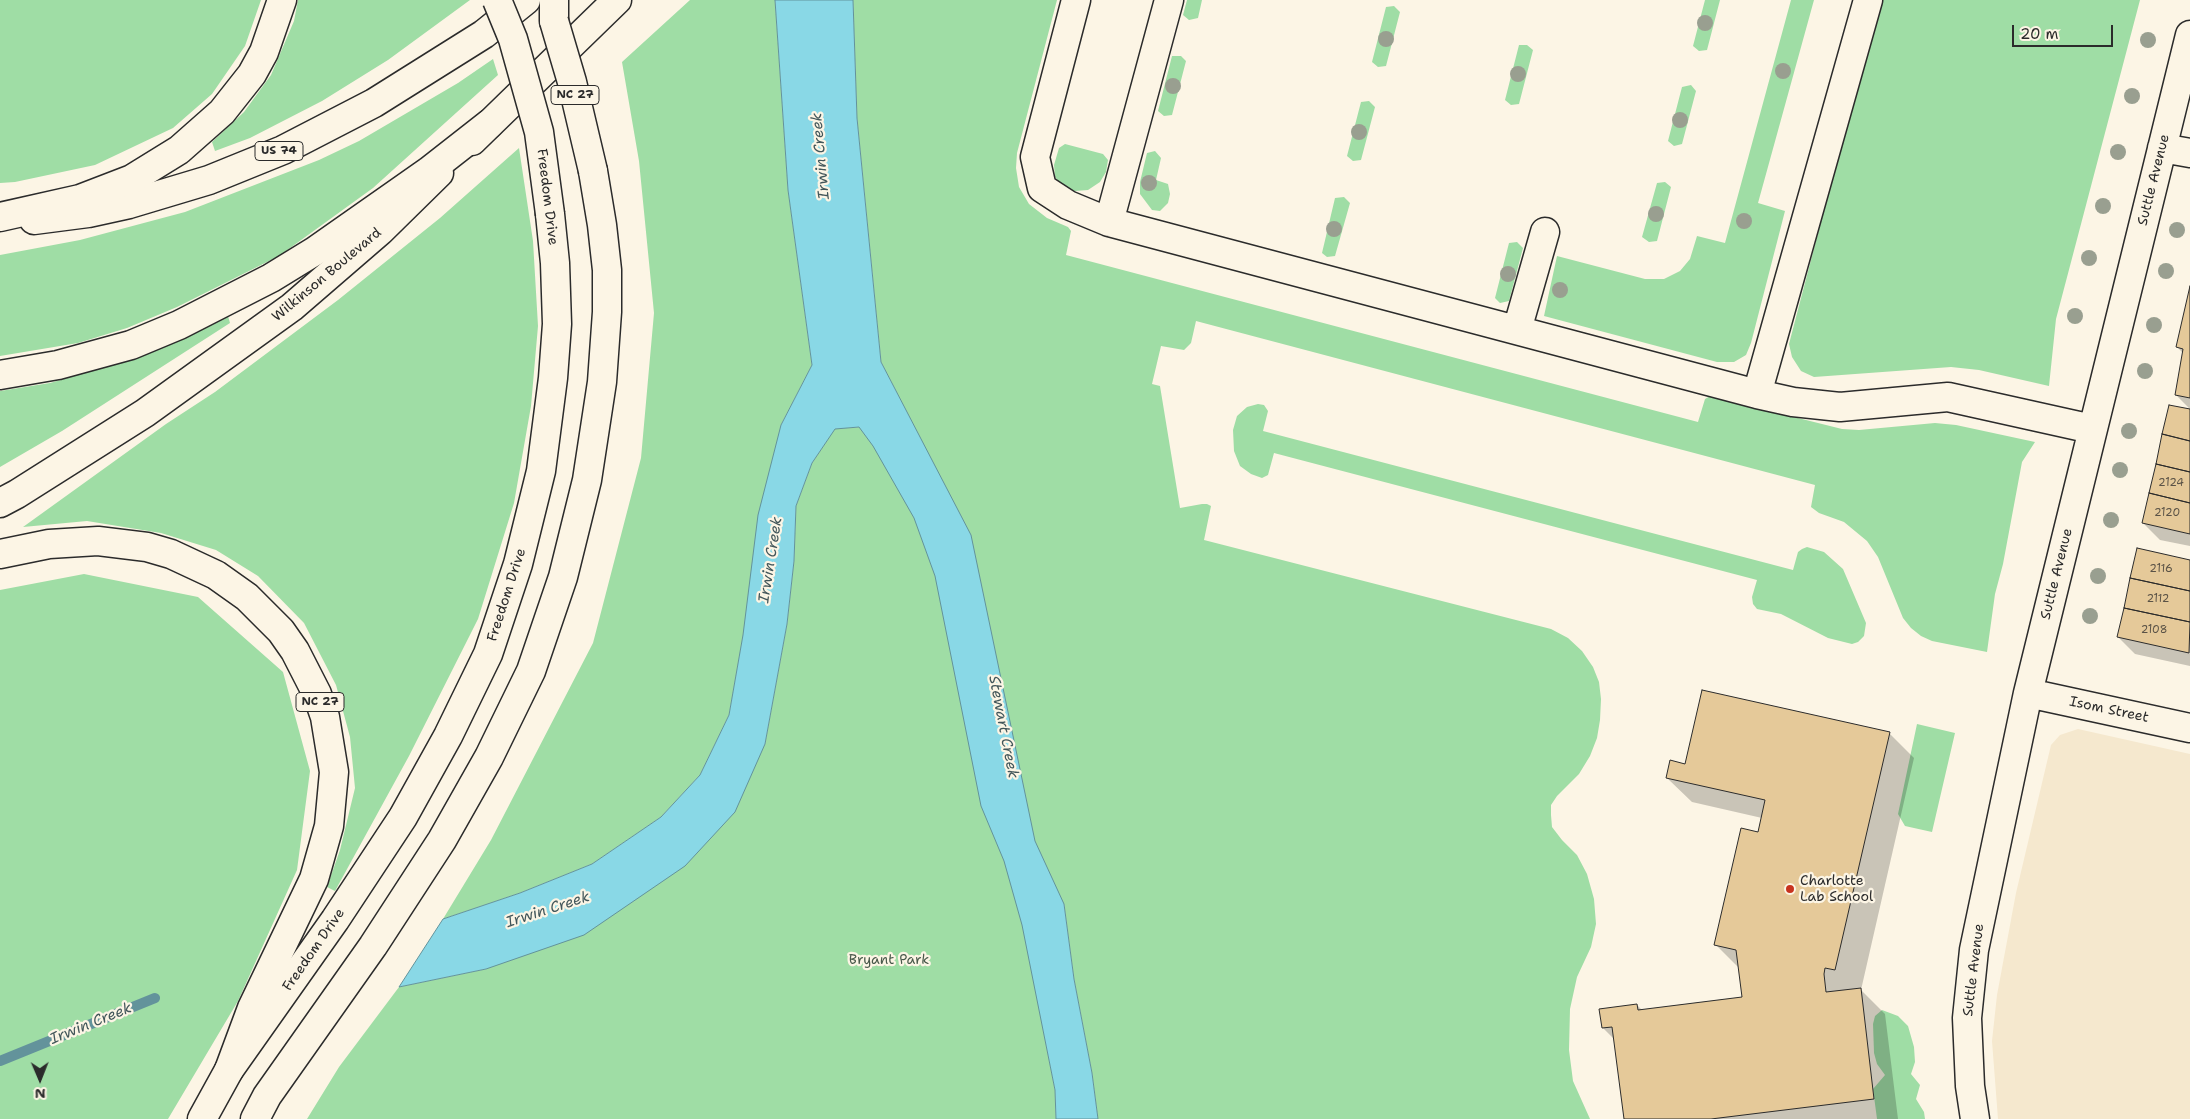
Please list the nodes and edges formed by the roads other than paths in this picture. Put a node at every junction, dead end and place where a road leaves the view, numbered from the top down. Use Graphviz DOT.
graph roads {
  1 [pos="282,0"];
  2 [pos="497,0"];
  3 [pos="526,0"];
  4 [pos="617,0"];
  5 [pos="1076,0"];
  6 [pos="1169,0"];
  7 [pos="1868,0"];
  8 [pos="552,7"];
  9 [pos="2190,35"];
  10 [pos="490,124"];
  11 [pos="2162,148"];
  12 [pos="2190,153"];
  13 [pos="0,217"];
  14 [pos="1109,222"];
  15 [pos="0,224"];
  16 [pos="1544,232"];
  17 [pos="1517,330"];
  18 [pos="0,375"];
  19 [pos="1757,394"];
  20 [pos="2092,430"];
  21 [pos="0,503"];
  22 [pos="0,554"];
  23 [pos="2028,693"];
  24 [pos="2190,728"];
  25 [pos="229,1070"];
  26 [pos="202,1119"];
  27 [pos="255,1119"];
  28 [pos="1974,1119"];
  1 -- 13 [label="main road"];
  2 -- 25 [label="main road, Freedom Drive, bridge"];
  3 -- 15 [label="main road, US 74"];
  4 -- 10 [label="main road, Wilkinson Boulevard"];
  5 -- 14 [label="main road"];
  6 -- 14 [label="main road"];
  7 -- 19 [label="main road"];
  8 -- 27 [label="main road, NC 27, bridge"];
  9 -- 11 [label="main road, Suttle Avenue"];
  10 -- 18 [label="main road"];
  10 -- 21 [label="main road, Wilkinson Boulevard"];
  11 -- 12 [label="main road"];
  11 -- 20 [label="main road, Suttle Avenue"];
  14 -- 17 [label="main road"];
  16 -- 17 [label="main road"];
  17 -- 19 [label="main road"];
  19 -- 20 [label="main road"];
  20 -- 23 [label="main road, Suttle Avenue"];
  22 -- 25 [label="main road, NC 27"];
  23 -- 24 [label="main road, Isom Street"];
  23 -- 28 [label="main road, Suttle Avenue"];
  25 -- 26 [label="main road, Freedom Drive / NC 27"];
}
